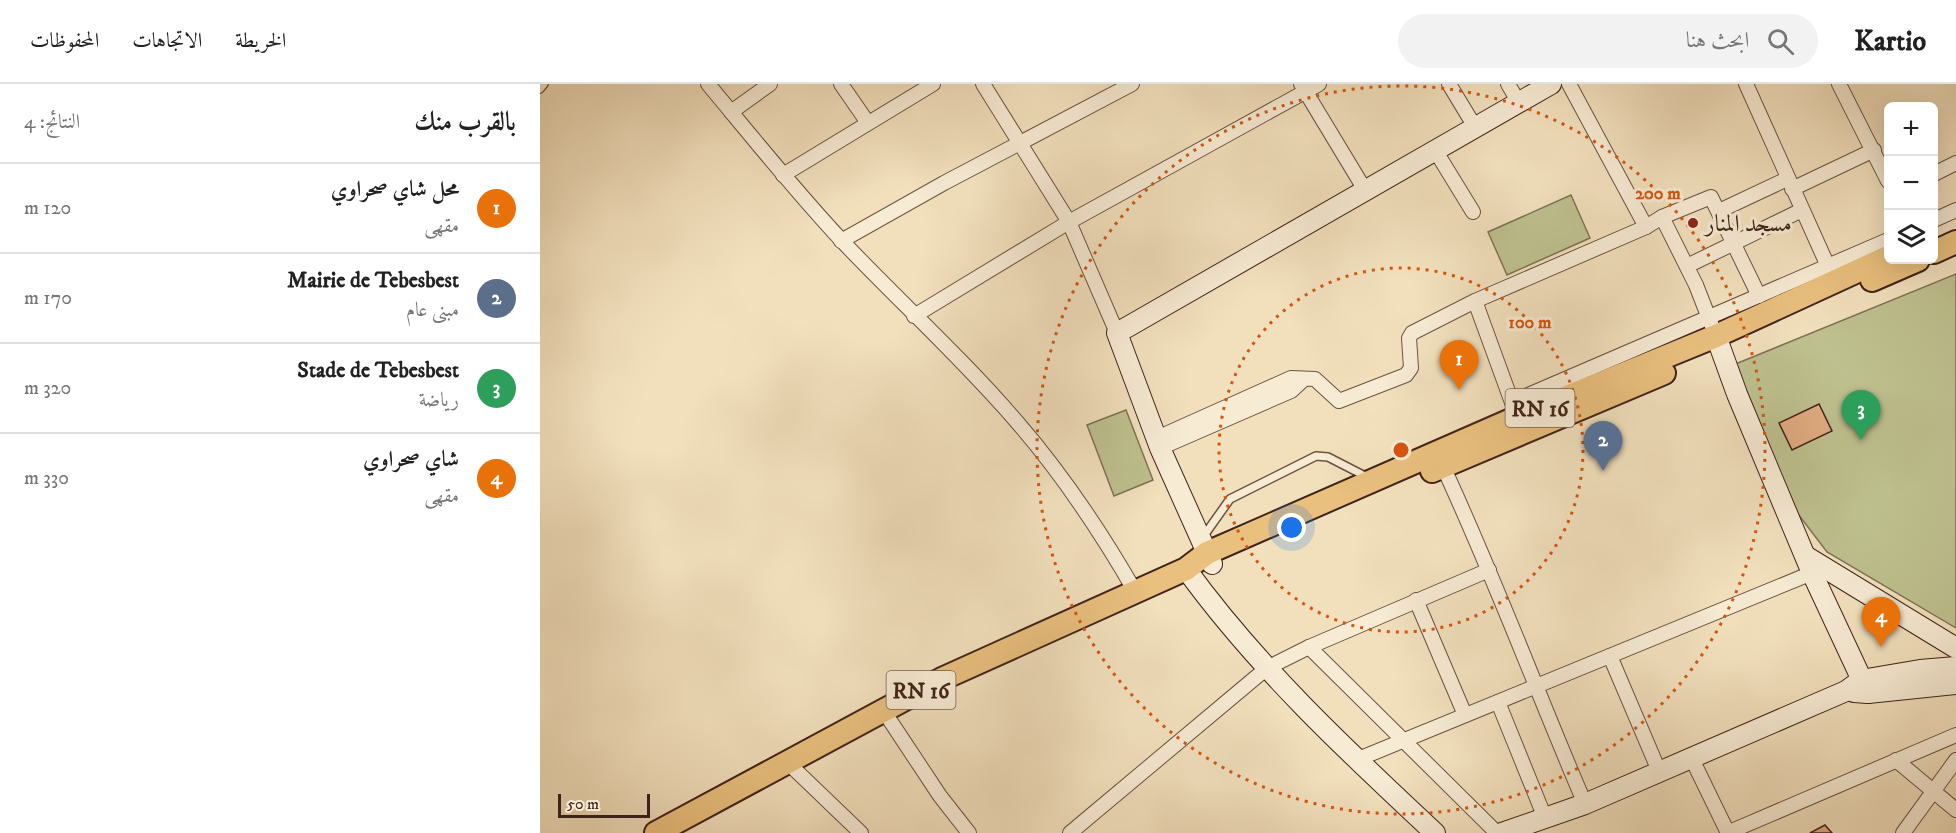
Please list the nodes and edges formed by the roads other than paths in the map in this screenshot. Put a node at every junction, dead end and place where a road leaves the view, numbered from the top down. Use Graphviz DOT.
graph roads {
  1 [pos="544,84"];
  2 [pos="708,84"];
  3 [pos="770,84"];
  4 [pos="841,84"];
  5 [pos="933,84"];
  6 [pos="983,84"];
  7 [pos="1132,84"];
  8 [pos="1319,84"];
  9 [pos="1449,84"];
  10 [pos="1508,84"];
  11 [pos="1551,84"];
  12 [pos="1569,84"];
  13 [pos="1746,84"];
  14 [pos="1839,84"];
  15 [pos="1303,88"];
  16 [pos="540,89"];
  17 [pos="909,90"];
  18 [pos="1519,103"];
  19 [pos="731,112"];
  20 [pos="867,123"];
  21 [pos="1475,127"];
  22 [pos="1021,142"];
  23 [pos="1435,150"];
  24 [pos="1874,150"];
  25 [pos="1956,164"];
  26 [pos="1884,172"];
  27 [pos="1938,172"];
  28 [pos="783,175"];
  29 [pos="1790,184"];
  30 [pos="1365,190"];
  31 [pos="1802,210"];
  32 [pos="1956,210"];
  33 [pos="1719,211"];
  34 [pos="1473,212"];
  35 [pos="1662,217"];
  36 [pos="1938,218"];
  37 [pos="1069,222"];
  38 [pos="1956,226"];
  39 [pos="1646,227"];
  40 [pos="1938,234"];
  41 [pos="842,241"];
  42 [pos="1734,241"];
  43 [pos="1884,242"];
  44 [pos="1956,242"];
  45 [pos="1938,250"];
  46 [pos="1884,258"];
  47 [pos="1907,264"];
  48 [pos="1687,266"];
  49 [pos="1831,273"];
  50 [pos="1759,296"];
  51 [pos="1474,301"];
  52 [pos="914,316"];
  53 [pos="1117,333"];
  54 [pos="1715,334"];
  55 [pos="1518,417"];
  56 [pos="1159,443"];
  57 [pos="1440,460"];
  58 [pos="1374,482"];
  59 [pos="1200,558"];
  60 [pos="1809,565"];
  61 [pos="1489,570"];
  62 [pos="1136,593"];
  63 [pos="1416,600"];
  64 [pos="1309,647"];
  65 [pos="1956,648"];
  66 [pos="1610,656"];
  67 [pos="1956,667"];
  68 [pos="1267,668"];
  69 [pos="1956,684"];
  70 [pos="1535,687"];
  71 [pos="1858,688"];
  72 [pos="1498,702"];
  73 [pos="883,710"];
  74 [pos="1466,715"];
  75 [pos="1956,735"];
  76 [pos="1402,741"];
  77 [pos="1691,757"];
  78 [pos="1356,760"];
  79 [pos="1896,760"];
  80 [pos="1956,760"];
  81 [pos="787,762"];
  82 [pos="1659,771"];
  83 [pos="1935,792"];
  84 [pos="1585,804"];
  85 [pos="1956,810"];
  86 [pos="1545,818"];
  87 [pos="656,833"];
  88 [pos="861,833"];
  89 [pos="969,833"];
  90 [pos="1070,833"];
  91 [pos="1435,833"];
  92 [pos="1500,833"];
  93 [pos="1727,833"];
  94 [pos="1903,833"];
  1 -- 16 [label="lane"];
  2 -- 19 [label="street"];
  3 -- 19 [label="street"];
  4 -- 20 [label="street"];
  5 -- 17 [label="street"];
  6 -- 22 [label="street"];
  7 -- 22 [label="street"];
  8 -- 15 [label="street"];
  9 -- 21 [label="street"];
  10 -- 18 [label="street"];
  11 -- 18 [label="street"];
  12 -- 39 [label="street"];
  13 -- 29 [label="street"];
  14 -- 24 [label="street"];
  15 -- 30 [label="street"];
  15 -- 37 [label="street"];
  17 -- 20 [label="street"];
  18 -- 21 [label="street"];
  19 -- 28 [label="street"];
  20 -- 28 [label="street"];
  21 -- 23 [label="street"];
  22 -- 37 [label="street"];
  22 -- 41 [label="street"];
  23 -- 30 [label="street"];
  23 -- 34 [label="street"];
  24 -- 26 [label="street"];
  24 -- 29 [label="street"];
  25 -- 27 [label="street"];
  28 -- 41 [label="street"];
  29 -- 31 [label="street"];
  29 -- 33 [label="street"];
  30 -- 53 [label="street"];
  31 -- 42 [label="street"];
  31 -- 49 [label="street"];
  32 -- 36 [label="street"];
  33 -- 35 [label="street"];
  33 -- 42 [label="street"];
  35 -- 39 [label="street"];
  35 -- 48 [label="street"];
  37 -- 52 [label="street"];
  37 -- 53 [label="street"];
  38 -- 40 [label="main road"];
  39 -- 51 [label="street"];
  41 -- 52 [label="street"];
  42 -- 48 [label="street"];
  42 -- 50 [label="street"];
  43 -- 49 [label="street"];
  44 -- 45 [label="main road"];
  46 -- 49 [label="main road, RN 16"];
  47 -- 54 [label="main road, RN 16"];
  48 -- 54 [label="street"];
  49 -- 50 [label="street"];
  49 -- 54 [label="main road, RN 16"];
  50 -- 54 [label="street"];
  51 -- 55 [label="street"];
  51 -- 56 [label="street"];
  52 -- 62 [label="street"];
  53 -- 56 [label="street"];
  54 -- 55 [label="street"];
  54 -- 55 [label="main road, RN 16"];
  54 -- 60 [label="street"];
  55 -- 57 [label="main road, RN 16"];
  56 -- 59 [label="street"];
  57 -- 58 [label="main road, RN 16"];
  57 -- 59 [label="main road, RN 16"];
  57 -- 61 [label="street"];
  58 -- 59 [label="main road, RN 16"];
  58 -- 59 [label="lane"];
  59 -- 62 [label="main road, RN 16"];
  59 -- 68 [label="street"];
  60 -- 65 [label="street"];
  60 -- 66 [label="street"];
  60 -- 71 [label="street"];
  61 -- 63 [label="street"];
  61 -- 70 [label="street"];
  62 -- 73 [label="main road, RN 16"];
  63 -- 64 [label="street"];
  63 -- 74 [label="street"];
  64 -- 68 [label="street"];
  64 -- 76 [label="street"];
  66 -- 70 [label="street"];
  66 -- 82 [label="street"];
  67 -- 71 [label="street"];
  68 -- 78 [label="street"];
  68 -- 90 [label="street"];
  69 -- 71 [label="street"];
  70 -- 72 [label="street"];
  70 -- 84 [label="street"];
  71 -- 77 [label="street"];
  72 -- 74 [label="street"];
  72 -- 86 [label="street"];
  73 -- 81 [label="main road, RN 16"];
  73 -- 89 [label="street"];
  74 -- 76 [label="street"];
  75 -- 79 [label="street"];
  76 -- 78 [label="street"];
  76 -- 92 [label="street"];
  77 -- 82 [label="street"];
  77 -- 93 [label="street"];
  78 -- 91 [label="street"];
  79 -- 83 [label="street"];
  79 -- 93 [label="street"];
  80 -- 83 [label="street"];
  81 -- 87 [label="main road, RN 16"];
  81 -- 88 [label="street"];
  82 -- 84 [label="street"];
  83 -- 85 [label="street"];
  83 -- 94 [label="street"];
  84 -- 86 [label="street"];
  86 -- 92 [label="street"];
}
